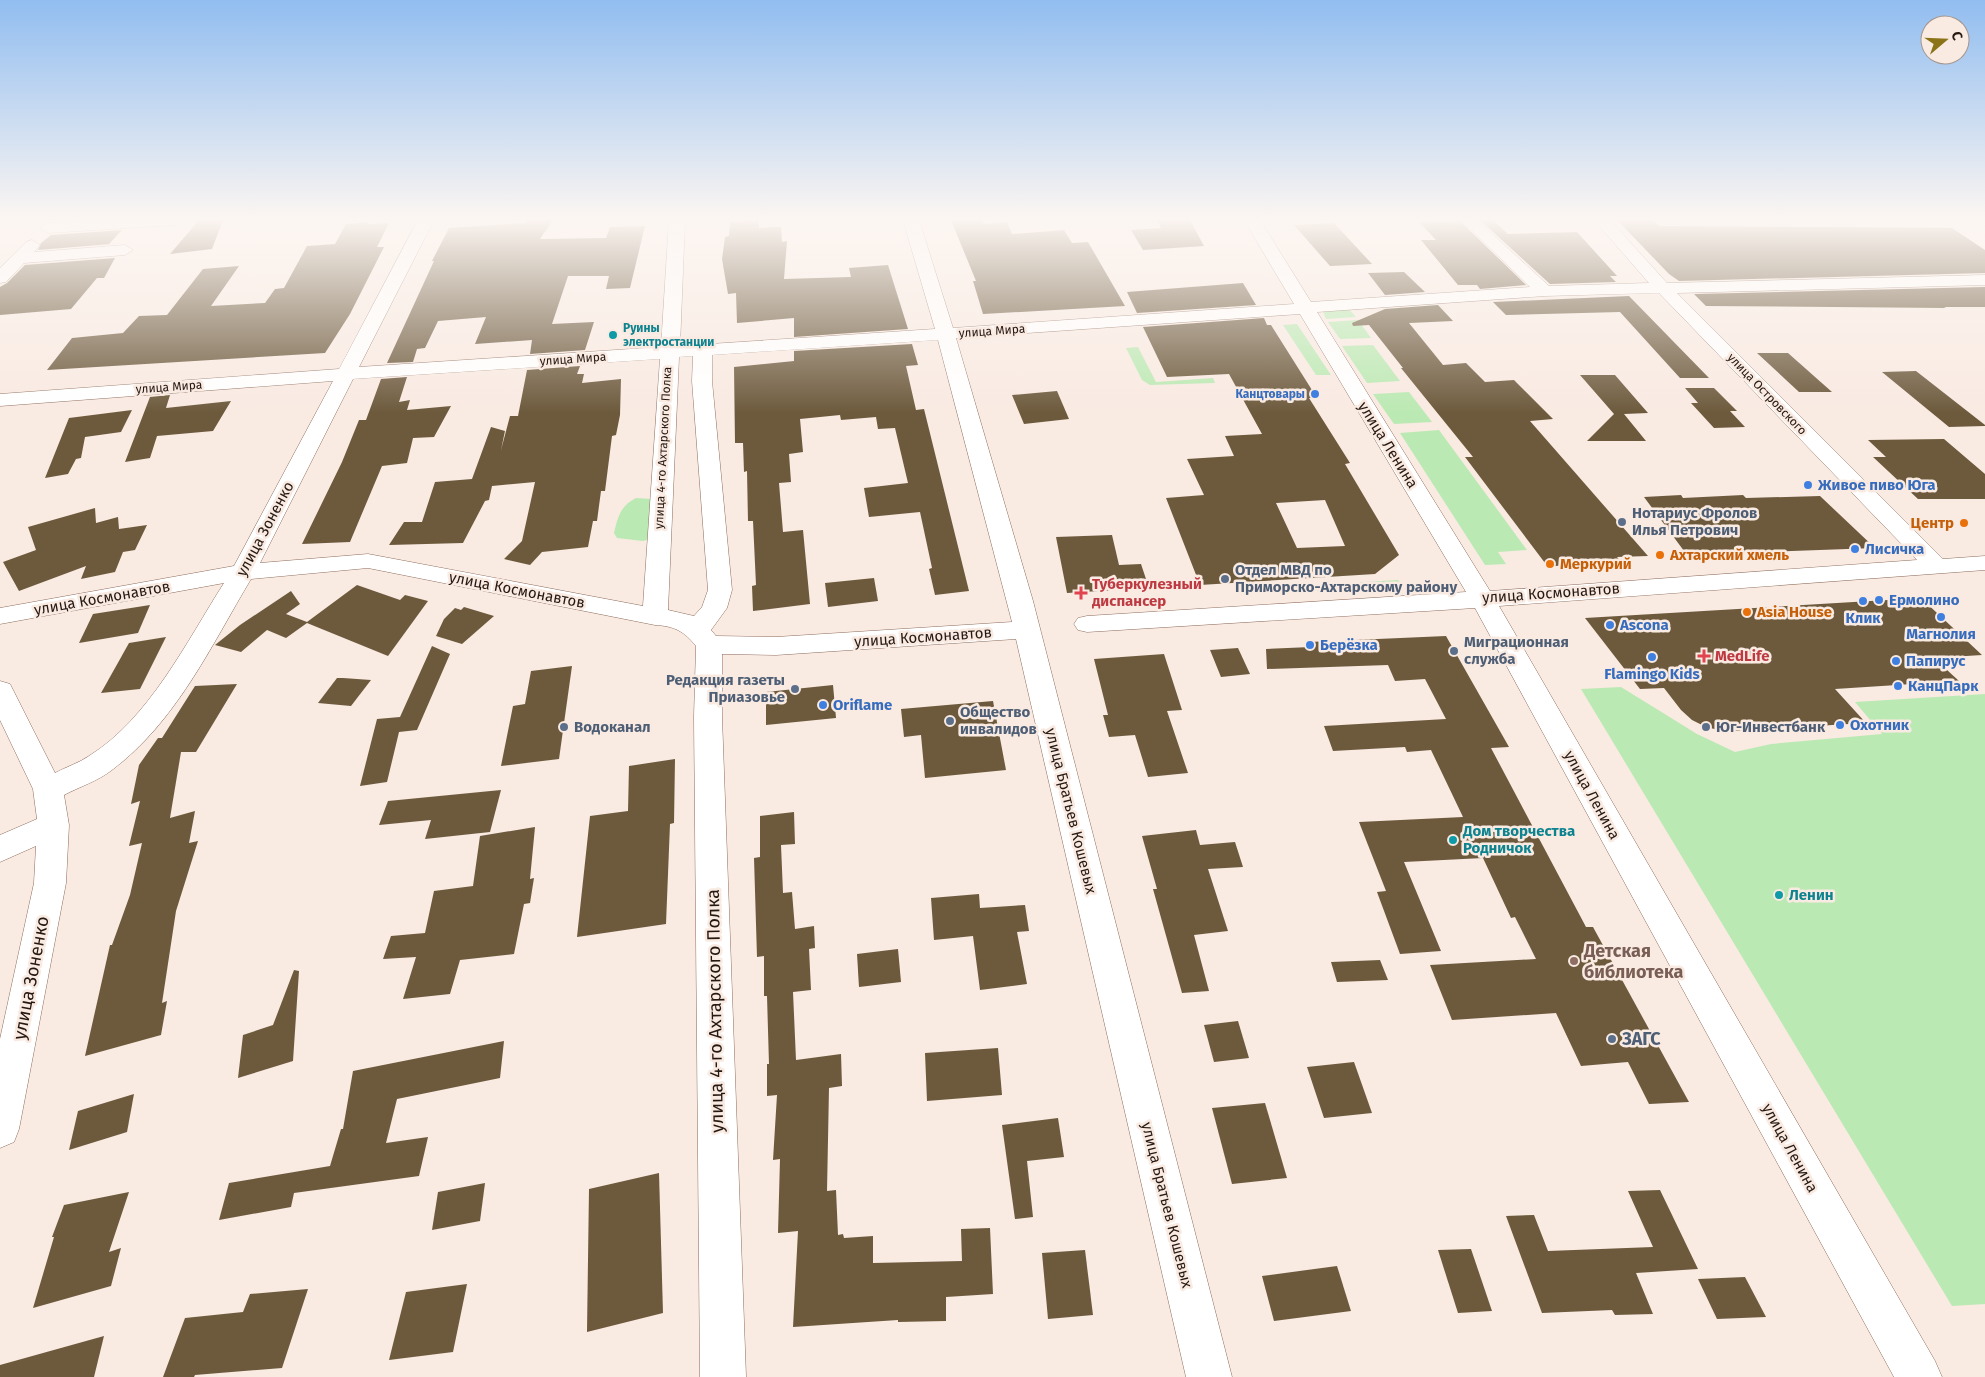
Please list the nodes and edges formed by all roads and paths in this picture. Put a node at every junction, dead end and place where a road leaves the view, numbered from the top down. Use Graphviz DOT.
graph roads {
  1 [pos="393,284"];
  2 [pos="674,284"];
  3 [pos="931,284"];
  4 [pos="1290,284"];
  5 [pos="1538,284"];
  6 [pos="1756,284"];
  7 [pos="1662,286"];
  8 [pos="1545,291"];
  9 [pos="1304,307"];
  10 [pos="946,334"];
  11 [pos="704,350"];
  12 [pos="669,352"];
  13 [pos="346,374"];
  14 [pos="0,400"];
  15 [pos="1985,563"];
  16 [pos="1935,565"];
  17 [pos="243,572"];
  18 [pos="1482,598"];
  19 [pos="0,616"];
  20 [pos="655,617"];
  21 [pos="1087,624"];
  22 [pos="1026,630"];
  23 [pos="703,637"];
  24 [pos="0,691"];
  25 [pos="48,789"];
  26 [pos="53,825"];
  27 [pos="0,849"];
  28 [pos="0,1129"];
  29 [pos="723,1377"];
  30 [pos="1209,1377"];
  31 [pos="1919,1377"];
  1 -- 13 [label="street, улица Зоненко"];
  2 -- 12 [label="street, улица 4-го Ахтарского Полка"];
  3 -- 10 [label="street, улица Братьев Кошевых"];
  4 -- 9 [label="street, улица Ленина"];
  5 -- 8 [label="street"];
  6 -- 7 [label="street, улица Мира"];
  7 -- 8 [label="street, улица Мира"];
  7 -- 16 [label="street, улица Островского"];
  8 -- 9 [label="street, улица Мира"];
  9 -- 10 [label="street, улица Мира"];
  9 -- 18 [label="street, улица Ленина"];
  10 -- 11 [label="street, улица Мира"];
  10 -- 22 [label="street, улица Братьев Кошевых"];
  11 -- 12 [label="street, улица Мира"];
  11 -- 23 [label="street"];
  12 -- 13 [label="street, улица Мира"];
  12 -- 20 [label="street, улица 4-го Ахтарского Полка"];
  13 -- 14 [label="street, улица Мира"];
  13 -- 17 [label="street, улица Зоненко"];
  15 -- 16 [label="street, улица Космонавтов"];
  16 -- 18 [label="street, улица Космонавтов"];
  17 -- 19 [label="street, улица Космонавтов"];
  17 -- 20 [label="street, улица Космонавтов"];
  17 -- 25 [label="street, улица Зоненко"];
  18 -- 21 [label="street, улица Космонавтов"];
  18 -- 31 [label="street, улица Ленина"];
  20 -- 23 [label="street, улица Космонавтов"];
  22 -- 23 [label="street, улица Космонавтов"];
  22 -- 30 [label="street, улица Братьев Кошевых"];
  23 -- 29 [label="street, улица 4-го Ахтарского Полка"];
  24 -- 25 [label="street, улица Зоненко"];
  25 -- 26 [label="street, улица Зоненко"];
  26 -- 27 [label="street"];
  26 -- 28 [label="street, улица Зоненко"];
}
